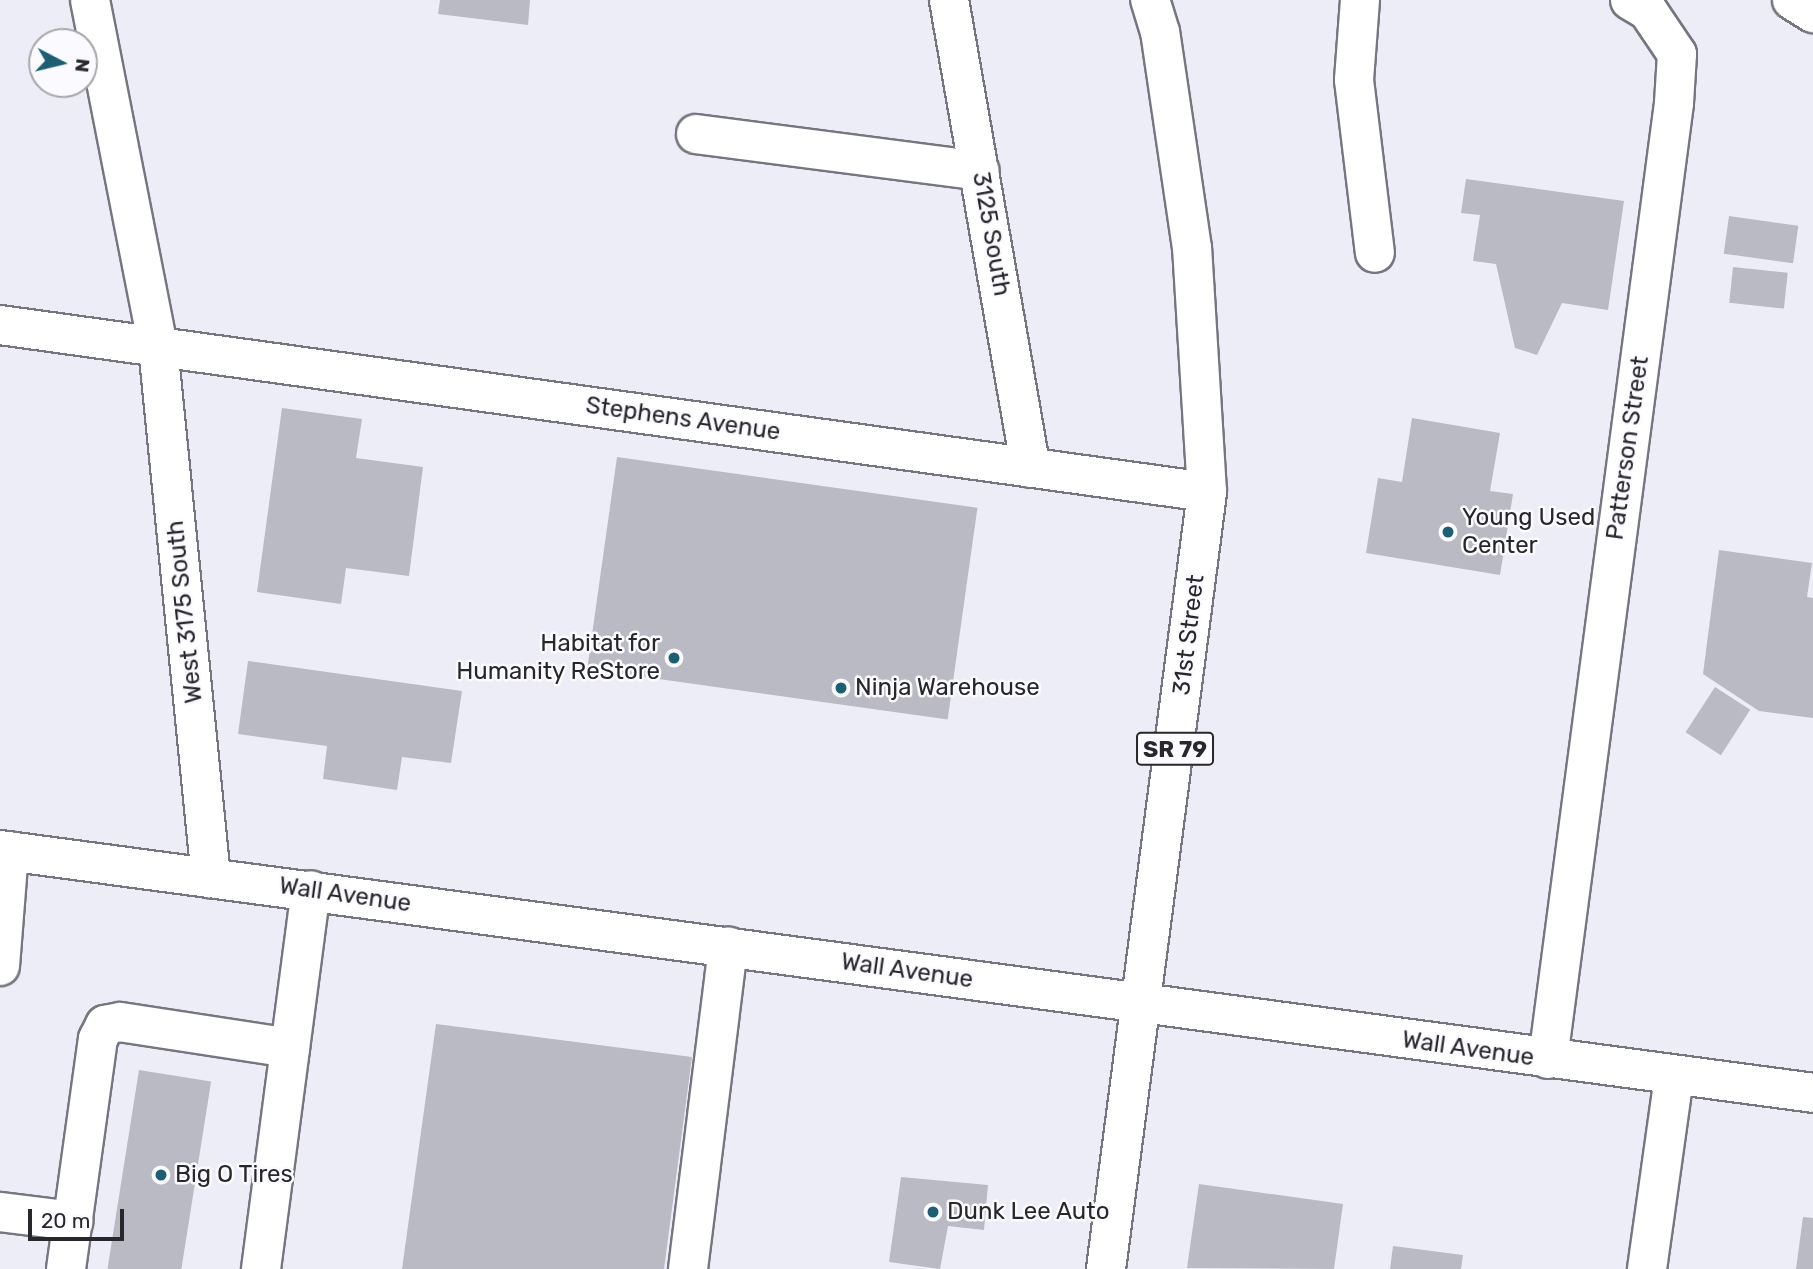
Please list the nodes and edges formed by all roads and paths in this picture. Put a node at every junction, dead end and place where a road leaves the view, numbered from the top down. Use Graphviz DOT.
graph roads {
  1 [pos="90,0"];
  2 [pos="949,0"];
  3 [pos="1360,0"];
  4 [pos="1792,0"];
  5 [pos="1639,5"];
  6 [pos="1813,13"];
  7 [pos="1155,16"];
  8 [pos="696,134"];
  9 [pos="980,172"];
  10 [pos="1375,253"];
  11 [pos="0,325"];
  12 [pos="158,347"];
  13 [pos="1031,468"];
  14 [pos="1207,492"];
  15 [pos="5,851"];
  16 [pos="211,878"];
  17 [pos="311,890"];
  18 [pos="728,946"];
  19 [pos="0,966"];
  20 [pos="1144,1006"];
  21 [pos="290,1048"];
  22 [pos="1548,1059"];
  23 [pos="1674,1076"];
  24 [pos="1813,1093"];
  25 [pos="0,1212"];
  26 [pos="73,1221"];
  27 [pos="66,1269"];
  28 [pos="261,1269"];
  29 [pos="688,1269"];
  30 [pos="1106,1269"];
  31 [pos="1647,1269"];
  1 -- 12 [label="street, West 3175 South"];
  2 -- 9 [label="street, 3125 South"];
  3 -- 10 [label="street"];
  4 -- 6 [label="street"];
  5 -- 22 [label="street, Patterson Street"];
  7 -- 14 [label="street, 31st Street / SR 79"];
  8 -- 9 [label="street"];
  9 -- 13 [label="street, 3125 South"];
  11 -- 12 [label="street, Stephens Avenue"];
  12 -- 13 [label="street, Stephens Avenue"];
  12 -- 16 [label="street, West 3175 South"];
  13 -- 14 [label="street, Stephens Avenue"];
  14 -- 20 [label="street, 31st Street / SR 79"];
  15 -- 16 [label="street, Wall Avenue"];
  15 -- 19 [label="street"];
  16 -- 17 [label="street, Wall Avenue"];
  17 -- 18 [label="street, Wall Avenue"];
  17 -- 21 [label="street"];
  18 -- 20 [label="street, Wall Avenue"];
  18 -- 29 [label="street"];
  20 -- 22 [label="street, Wall Avenue"];
  20 -- 30 [label="street, 31st Street / SR 79"];
  21 -- 26 [label="street"];
  21 -- 28 [label="street"];
  22 -- 23 [label="street, Wall Avenue"];
  23 -- 24 [label="street, Wall Avenue"];
  23 -- 31 [label="street"];
  25 -- 26 [label="street"];
  26 -- 27 [label="street"];
}
